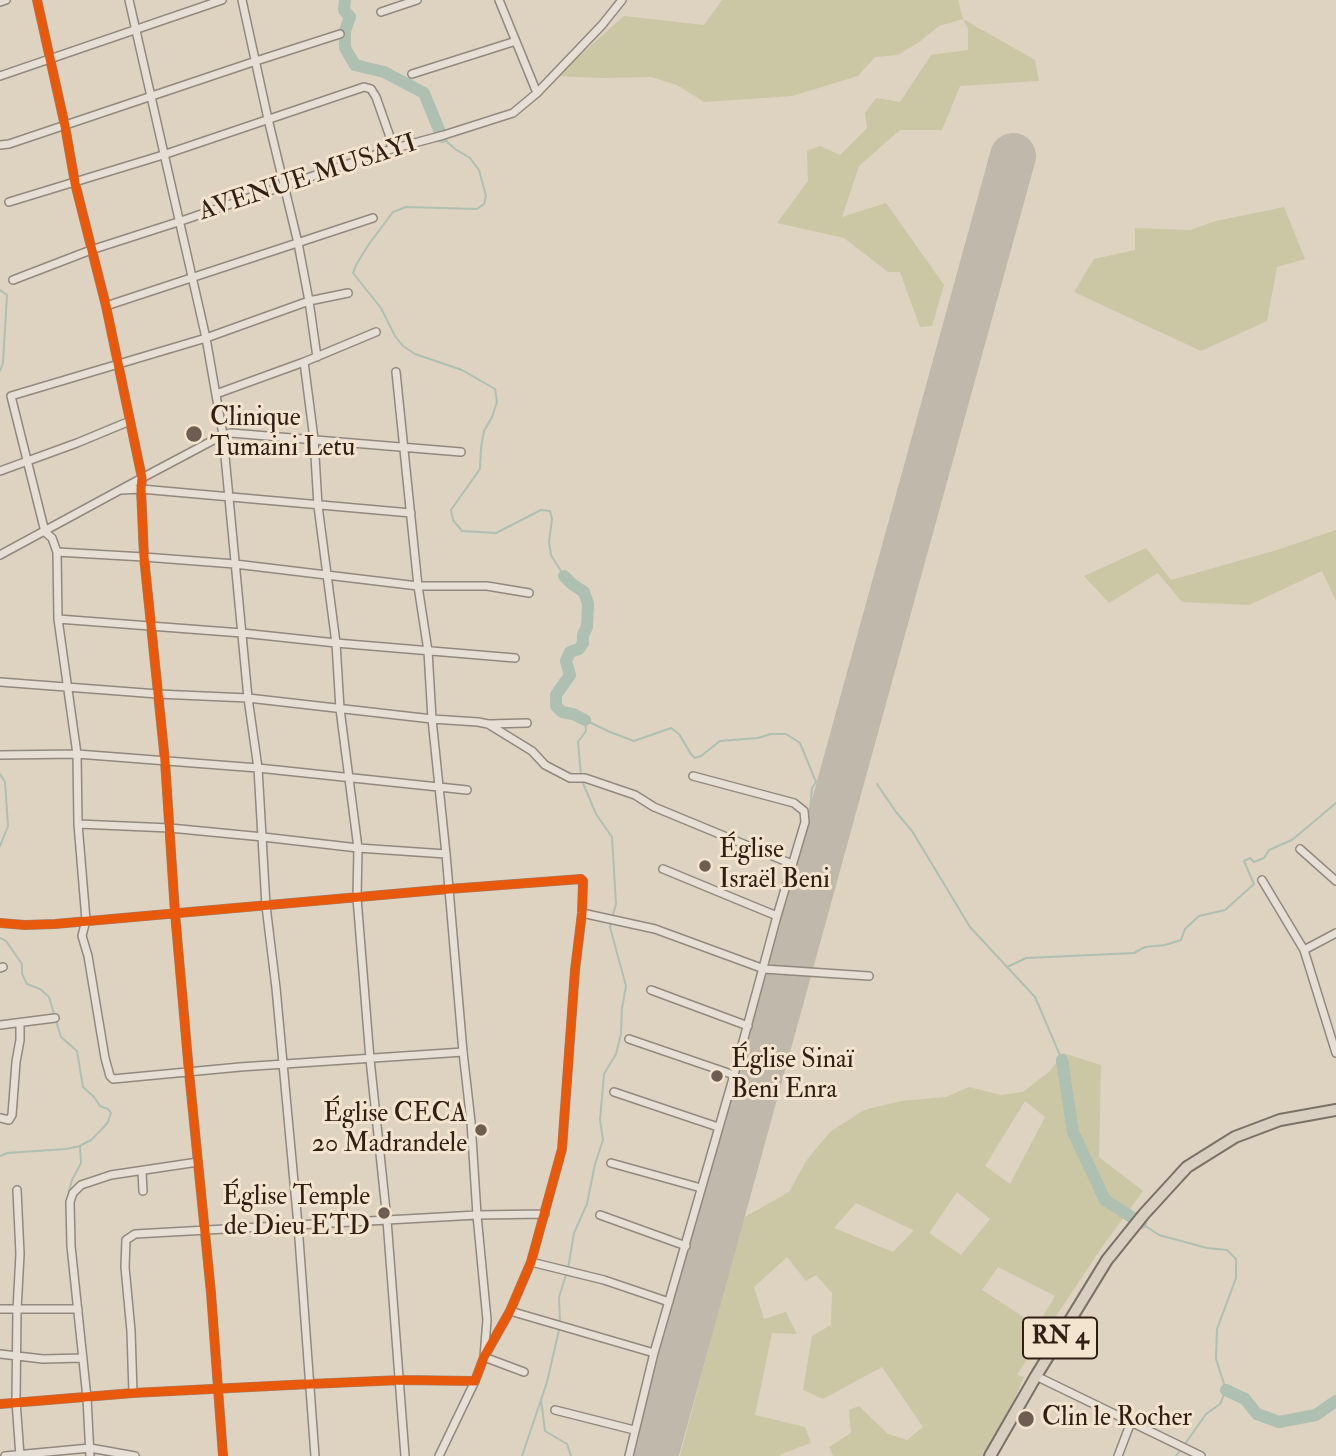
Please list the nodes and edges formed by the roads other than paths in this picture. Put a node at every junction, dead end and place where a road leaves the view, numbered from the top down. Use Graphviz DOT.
graph roads {
  1 [pos="6,0"];
  2 [pos="37,0"];
  3 [pos="129,0"];
  4 [pos="222,0"];
  5 [pos="242,0"];
  6 [pos="417,0"];
  7 [pos="499,0"];
  8 [pos="622,0"];
  9 [pos="0,2"];
  10 [pos="381,12"];
  11 [pos="135,29"];
  12 [pos="340,34"];
  13 [pos="516,41"];
  14 [pos="49,59"];
  15 [pos="256,61"];
  16 [pos="412,74"];
  17 [pos="0,76"];
  18 [pos="537,93"];
  19 [pos="150,97"];
  20 [pos="268,119"];
  21 [pos="65,126"];
  22 [pos="0,145"];
  23 [pos="391,149"];
  24 [pos="163,155"];
  25 [pos="75,183"];
  26 [pos="284,186"];
  27 [pos="9,202"];
  28 [pos="373,218"];
  29 [pos="178,222"];
  30 [pos="298,243"];
  31 [pos="91,250"];
  32 [pos="192,278"];
  33 [pos="13,280"];
  34 [pos="348,293"];
  35 [pos="309,302"];
  36 [pos="106,306"];
  37 [pos="376,332"];
  38 [pos="206,338"];
  39 [pos="317,357"];
  40 [pos="304,362"];
  41 [pos="118,364"];
  42 [pos="396,372"];
  43 [pos="216,394"];
  44 [pos="130,421"];
  45 [pos="223,435"];
  46 [pos="314,439"];
  47 [pos="403,448"];
  48 [pos="461,452"];
  49 [pos="27,460"];
  50 [pos="0,471"];
  51 [pos="142,478"];
  52 [pos="141,489"];
  53 [pos="121,490"];
  54 [pos="229,497"];
  55 [pos="318,506"];
  56 [pos="411,513"];
  57 [pos="45,532"];
  58 [pos="0,544"];
  59 [pos="57,552"];
  60 [pos="3,553"];
  61 [pos="144,556"];
  62 [pos="235,564"];
  63 [pos="327,574"];
  64 [pos="418,586"];
  65 [pos="529,593"];
  66 [pos="58,619"];
  67 [pos="152,625"];
  68 [pos="242,633"];
  69 [pos="336,643"];
  70 [pos="428,651"];
  71 [pos="515,658"];
  72 [pos="0,682"];
  73 [pos="67,688"];
  74 [pos="158,694"];
  75 [pos="247,698"];
  76 [pos="340,709"];
  77 [pos="432,719"];
  78 [pos="527,723"];
  79 [pos="488,724"];
  80 [pos="77,754"];
  81 [pos="0,755"];
  82 [pos="165,761"];
  83 [pos="258,768"];
  84 [pos="693,776"];
  85 [pos="348,777"];
  86 [pos="439,786"];
  87 [pos="467,790"];
  88 [pos="78,824"];
  89 [pos="170,828"];
  90 [pos="263,837"];
  91 [pos="358,848"];
  92 [pos="1300,849"];
  93 [pos="446,854"];
  94 [pos="792,864"];
  95 [pos="663,869"];
  96 [pos="1262,880"];
  97 [pos="1336,881"];
  98 [pos="449,889"];
  99 [pos="357,898"];
  100 [pos="267,905"];
  101 [pos="175,913"];
  102 [pos="582,913"];
  103 [pos="777,916"];
  104 [pos="86,920"];
  105 [pos="0,923"];
  106 [pos="1336,933"];
  107 [pos="1304,950"];
  108 [pos="764,969"];
  109 [pos="869,976"];
  110 [pos="651,990"];
  111 [pos="55,1018"];
  112 [pos="20,1024"];
  113 [pos="0,1026"];
  114 [pos="748,1026"];
  115 [pos="629,1040"];
  116 [pos="463,1052"];
  117 [pos="1336,1053"];
  118 [pos="370,1059"];
  119 [pos="283,1063"];
  120 [pos="189,1072"];
  121 [pos="734,1075"];
  122 [pos="614,1092"];
  123 [pos="1336,1110"];
  124 [pos="0,1118"];
  125 [pos="718,1127"];
  126 [pos="198,1162"];
  127 [pos="611,1163"];
  128 [pos="142,1171"];
  129 [pos="701,1188"];
  130 [pos="17,1190"];
  131 [pos="143,1191"];
  132 [pos="545,1214"];
  133 [pos="477,1215"];
  134 [pos="600,1215"];
  135 [pos="387,1220"];
  136 [pos="298,1225"];
  137 [pos="204,1231"];
  138 [pos="686,1246"];
  139 [pos="531,1262"];
  140 [pos="669,1302"];
  141 [pos="0,1308"];
  142 [pos="78,1309"];
  143 [pos="17,1310"];
  144 [pos="510,1311"];
  145 [pos="654,1353"];
  146 [pos="0,1354"];
  147 [pos="16,1356"];
  148 [pos="484,1357"];
  149 [pos="83,1358"];
  150 [pos="524,1372"];
  151 [pos="1036,1376"];
  152 [pos="401,1380"];
  153 [pos="475,1381"];
  154 [pos="310,1384"];
  155 [pos="218,1388"];
  156 [pos="133,1392"];
  157 [pos="87,1398"];
  158 [pos="16,1401"];
  159 [pos="0,1404"];
  160 [pos="555,1410"];
  161 [pos="1131,1422"];
  162 [pos="634,1430"];
  163 [pos="90,1452"];
  164 [pos="20,1455"];
  165 [pos="5,1456"];
  166 [pos="135,1456"];
  167 [pos="223,1456"];
  168 [pos="315,1456"];
  169 [pos="405,1456"];
  170 [pos="439,1456"];
  171 [pos="629,1456"];
  172 [pos="991,1456"];
  173 [pos="1118,1456"];
  174 [pos="1201,1456"];
  1 -- 9 [label="street"];
  2 -- 14 [label="street"];
  3 -- 11 [label="street"];
  4 -- 11 [label="street"];
  5 -- 15 [label="street"];
  6 -- 10 [label="street"];
  7 -- 13 [label="street"];
  8 -- 18 [label="street, AVENUE MUSAYI"];
  11 -- 14 [label="street"];
  11 -- 19 [label="street"];
  12 -- 15 [label="street"];
  13 -- 16 [label="street"];
  13 -- 18 [label="street"];
  14 -- 17 [label="street"];
  14 -- 21 [label="street"];
  15 -- 19 [label="street"];
  15 -- 20 [label="street"];
  18 -- 23 [label="street, AVENUE MUSAYI"];
  19 -- 21 [label="street"];
  19 -- 24 [label="street"];
  20 -- 23 [label="street"];
  20 -- 24 [label="street"];
  20 -- 26 [label="street"];
  21 -- 22 [label="street"];
  21 -- 25 [label="street"];
  23 -- 26 [label="street, AVENUE MUSAYI"];
  24 -- 25 [label="street"];
  24 -- 29 [label="street"];
  25 -- 27 [label="street"];
  25 -- 31 [label="street"];
  26 -- 29 [label="street, AVENUE MUSAYI"];
  26 -- 30 [label="street"];
  28 -- 30 [label="street"];
  29 -- 31 [label="street, AVENUE MUSAYI"];
  29 -- 32 [label="street"];
  30 -- 32 [label="street"];
  30 -- 35 [label="street"];
  31 -- 33 [label="street, AVENUE MUSAYI"];
  31 -- 36 [label="street"];
  32 -- 36 [label="street"];
  32 -- 38 [label="street"];
  34 -- 35 [label="street"];
  35 -- 38 [label="street"];
  35 -- 39 [label="street"];
  36 -- 41 [label="street"];
  37 -- 39 [label="street"];
  38 -- 41 [label="street"];
  38 -- 43 [label="street"];
  39 -- 40 [label="street"];
  40 -- 43 [label="street"];
  40 -- 46 [label="street"];
  41 -- 44 [label="street"];
  41 -- 49 [label="street"];
  42 -- 47 [label="street"];
  43 -- 45 [label="street"];
  44 -- 49 [label="street"];
  44 -- 51 [label="street"];
  45 -- 46 [label="street"];
  45 -- 51 [label="street"];
  45 -- 54 [label="street"];
  46 -- 47 [label="street"];
  46 -- 55 [label="street"];
  47 -- 48 [label="street"];
  47 -- 56 [label="street"];
  49 -- 50 [label="street"];
  49 -- 57 [label="street"];
  51 -- 52 [label="street"];
  51 -- 53 [label="street"];
  52 -- 53 [label="street"];
  52 -- 54 [label="street"];
  52 -- 61 [label="street"];
  53 -- 57 [label="street"];
  54 -- 55 [label="street"];
  54 -- 62 [label="street"];
  55 -- 56 [label="street"];
  55 -- 63 [label="street"];
  56 -- 64 [label="street"];
  57 -- 59 [label="street"];
  57 -- 60 [label="street"];
  58 -- 60 [label="street"];
  59 -- 61 [label="street"];
  59 -- 66 [label="street"];
  61 -- 62 [label="street"];
  61 -- 67 [label="street"];
  62 -- 63 [label="street"];
  62 -- 68 [label="street"];
  63 -- 64 [label="street"];
  63 -- 69 [label="street"];
  64 -- 65 [label="street"];
  64 -- 70 [label="street"];
  66 -- 67 [label="street"];
  66 -- 73 [label="street"];
  67 -- 68 [label="street"];
  67 -- 74 [label="street"];
  68 -- 69 [label="street"];
  68 -- 75 [label="street"];
  69 -- 70 [label="street"];
  69 -- 76 [label="street"];
  70 -- 71 [label="street"];
  70 -- 77 [label="street"];
  72 -- 73 [label="street"];
  73 -- 74 [label="street"];
  73 -- 80 [label="street"];
  74 -- 75 [label="street"];
  74 -- 82 [label="street"];
  75 -- 76 [label="street"];
  75 -- 83 [label="street"];
  76 -- 77 [label="street"];
  76 -- 85 [label="street"];
  77 -- 79 [label="street"];
  77 -- 86 [label="street"];
  78 -- 79 [label="street"];
  79 -- 94 [label="street"];
  80 -- 81 [label="street"];
  80 -- 82 [label="street"];
  80 -- 88 [label="street"];
  82 -- 83 [label="street"];
  82 -- 89 [label="street"];
  83 -- 85 [label="street"];
  83 -- 90 [label="street"];
  84 -- 94 [label="street"];
  85 -- 86 [label="street"];
  85 -- 91 [label="street"];
  86 -- 87 [label="street"];
  86 -- 93 [label="street"];
  88 -- 89 [label="street"];
  88 -- 104 [label="street"];
  89 -- 90 [label="street"];
  89 -- 101 [label="street"];
  90 -- 91 [label="street"];
  90 -- 100 [label="street"];
  91 -- 93 [label="street"];
  91 -- 99 [label="street"];
  92 -- 97 [label="street"];
  93 -- 98 [label="street"];
  94 -- 103 [label="street"];
  95 -- 103 [label="street"];
  96 -- 107 [label="street"];
  98 -- 99 [label="street"];
  98 -- 102 [label="street"];
  98 -- 116 [label="street"];
  99 -- 100 [label="street"];
  99 -- 118 [label="street"];
  100 -- 101 [label="street"];
  100 -- 119 [label="street"];
  101 -- 104 [label="street"];
  101 -- 120 [label="street"];
  102 -- 108 [label="street"];
  102 -- 132 [label="street"];
  103 -- 108 [label="street"];
  104 -- 105 [label="street"];
  104 -- 120 [label="street"];
  106 -- 107 [label="street"];
  107 -- 117 [label="street"];
  108 -- 109 [label="street"];
  108 -- 114 [label="street"];
  110 -- 114 [label="street"];
  111 -- 112 [label="street"];
  112 -- 113 [label="street"];
  112 -- 124 [label="street"];
  114 -- 121 [label="street"];
  115 -- 121 [label="street"];
  116 -- 118 [label="street"];
  116 -- 133 [label="street"];
  118 -- 119 [label="street"];
  118 -- 135 [label="street"];
  119 -- 120 [label="street"];
  119 -- 136 [label="street"];
  120 -- 126 [label="street"];
  121 -- 125 [label="street"];
  122 -- 125 [label="street"];
  123 -- 151 [label="highway, RN 4"];
  125 -- 129 [label="street"];
  126 -- 128 [label="street"];
  126 -- 137 [label="street"];
  127 -- 129 [label="street"];
  128 -- 131 [label="street"];
  128 -- 142 [label="street"];
  129 -- 138 [label="street"];
  130 -- 143 [label="street"];
  132 -- 133 [label="street"];
  132 -- 139 [label="street"];
  133 -- 135 [label="street"];
  133 -- 148 [label="street"];
  134 -- 138 [label="street"];
  135 -- 136 [label="street"];
  135 -- 152 [label="street"];
  136 -- 137 [label="street"];
  136 -- 154 [label="street"];
  137 -- 155 [label="street"];
  137 -- 156 [label="street"];
  138 -- 140 [label="street"];
  139 -- 140 [label="street"];
  139 -- 144 [label="street"];
  140 -- 145 [label="street"];
  141 -- 143 [label="street"];
  142 -- 143 [label="street"];
  142 -- 149 [label="street"];
  143 -- 147 [label="street"];
  144 -- 145 [label="street"];
  144 -- 148 [label="street"];
  145 -- 162 [label="street"];
  146 -- 147 [label="street"];
  147 -- 149 [label="street"];
  147 -- 158 [label="street"];
  148 -- 150 [label="street"];
  148 -- 153 [label="street"];
  149 -- 157 [label="street"];
  151 -- 161 [label="street"];
  151 -- 172 [label="highway, RN 4"];
  152 -- 153 [label="street"];
  152 -- 154 [label="street"];
  152 -- 169 [label="street"];
  153 -- 170 [label="street"];
  154 -- 155 [label="street"];
  154 -- 168 [label="street"];
  155 -- 156 [label="street"];
  155 -- 167 [label="street"];
  156 -- 157 [label="street"];
  157 -- 158 [label="street"];
  157 -- 163 [label="street"];
  158 -- 159 [label="street"];
  158 -- 164 [label="street"];
  160 -- 162 [label="street"];
  161 -- 173 [label="street"];
  161 -- 174 [label="street"];
  162 -- 171 [label="street"];
  163 -- 164 [label="street"];
  163 -- 166 [label="street"];
  164 -- 165 [label="street"];
}
